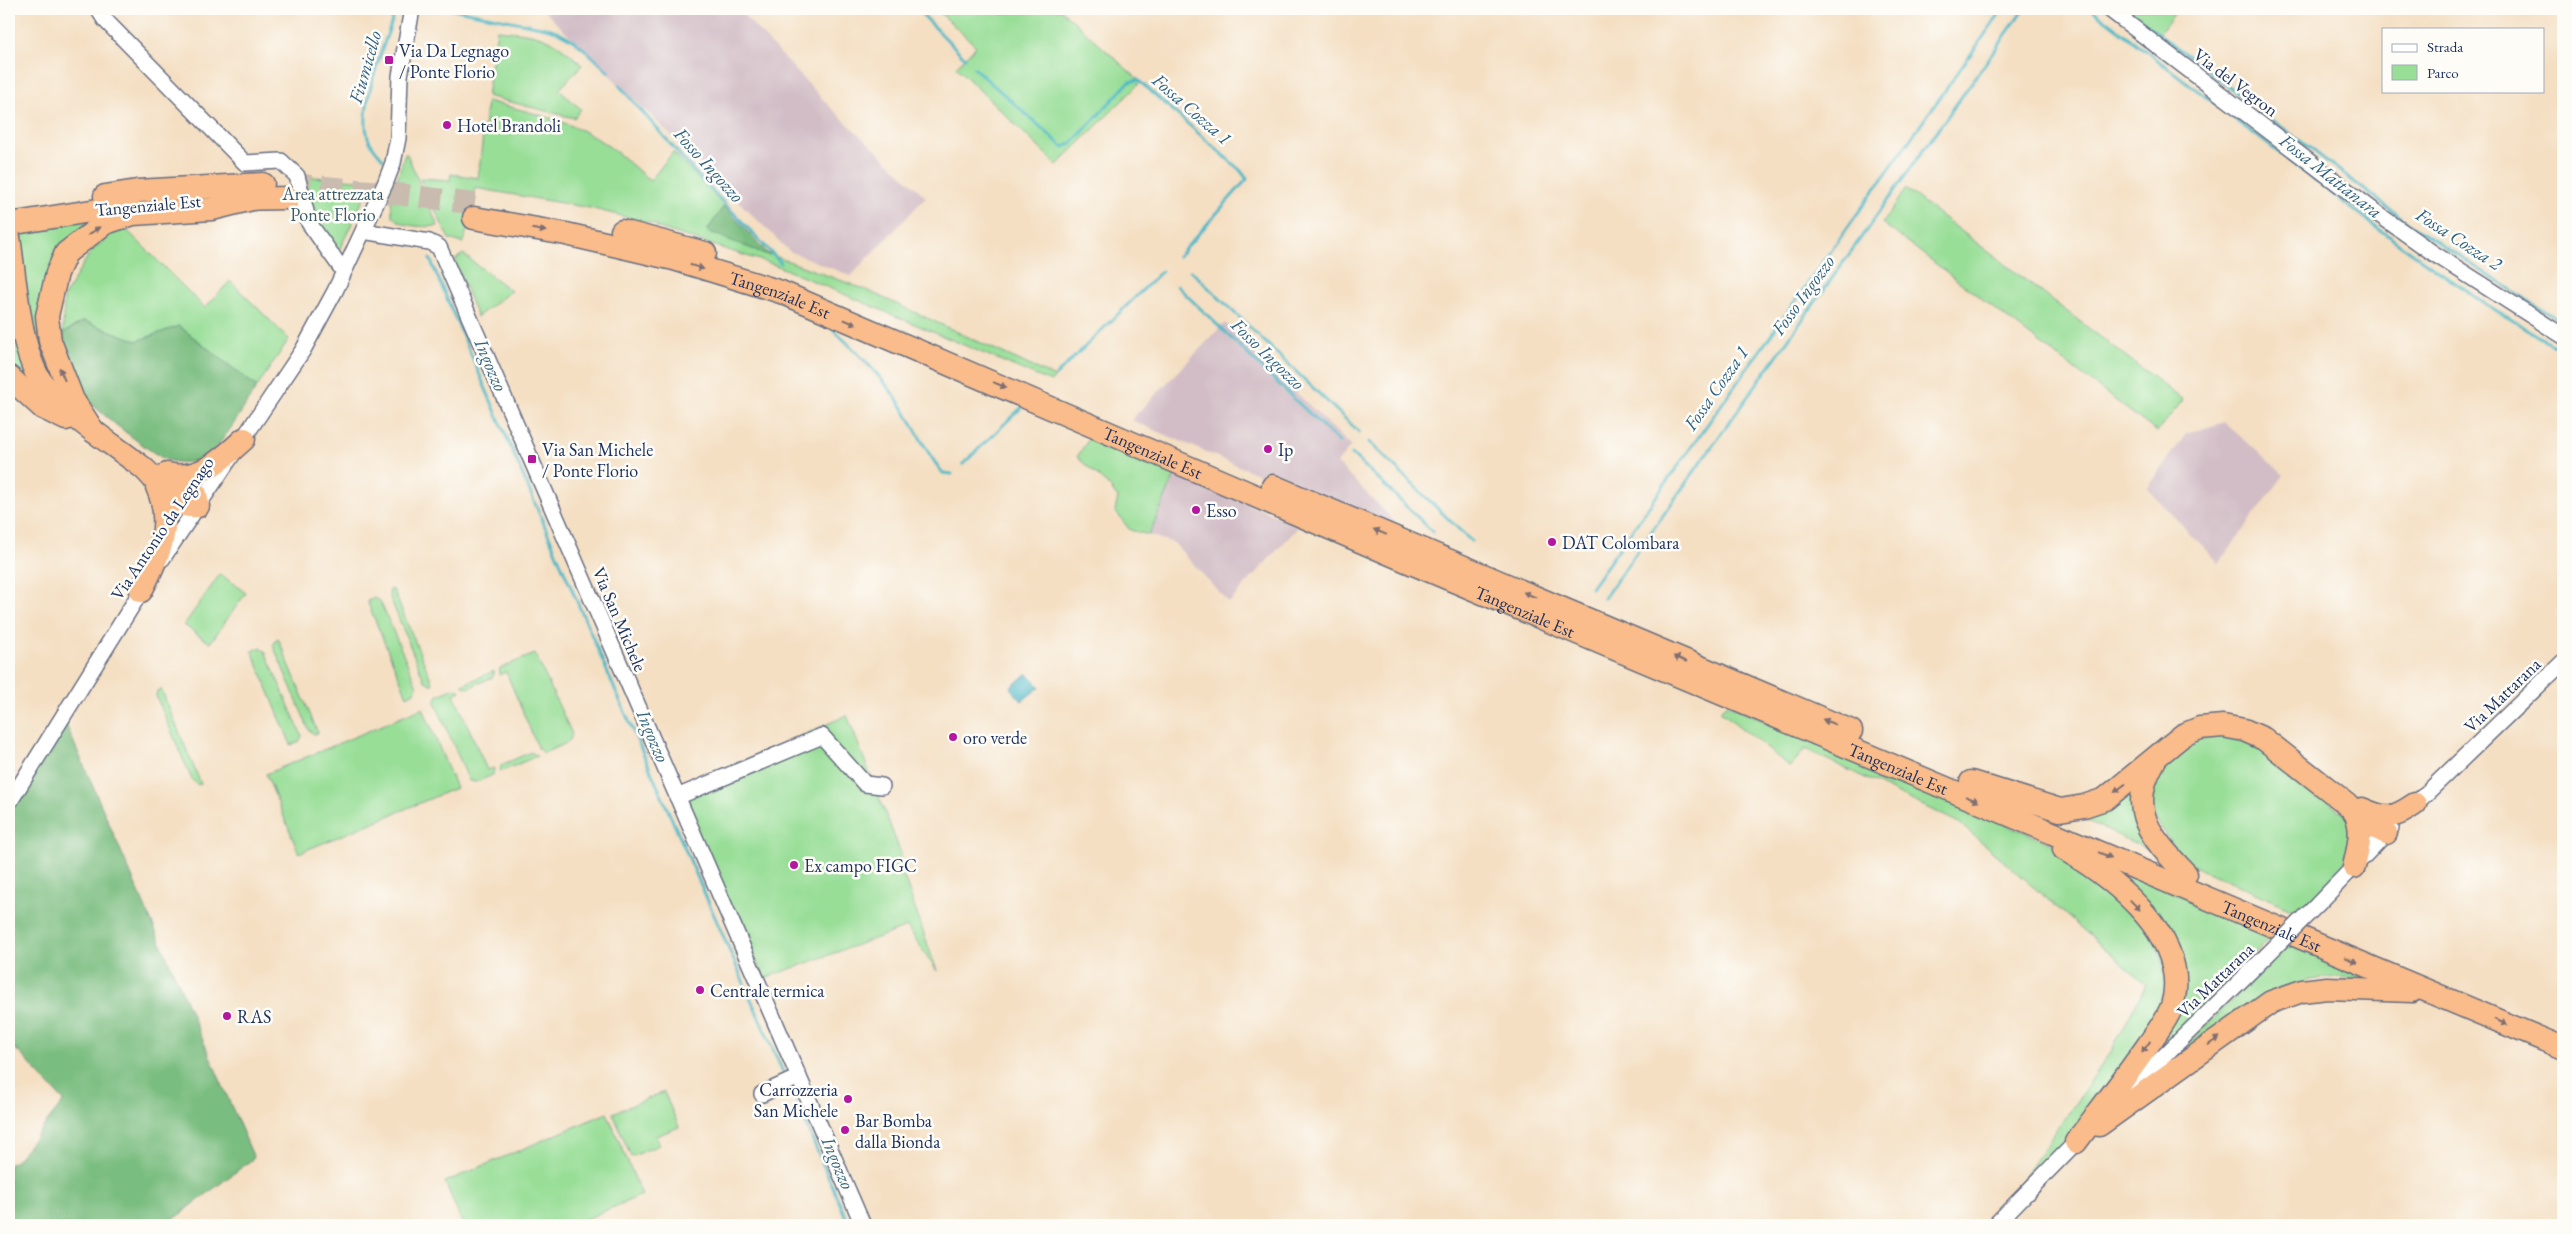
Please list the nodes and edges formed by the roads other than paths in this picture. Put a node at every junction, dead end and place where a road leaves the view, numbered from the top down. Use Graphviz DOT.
graph roads {
  1 [pos="98,9"];
  2 [pos="412,9"];
  3 [pos="2109,9"];
  4 [pos="256,198"];
  5 [pos="16,209"];
  6 [pos="9,224"];
  7 [pos="363,231"];
  8 [pos="9,237"];
  9 [pos="344,272"];
  10 [pos="2563,336"];
  11 [pos="9,377"];
  12 [pos="94,432"];
  13 [pos="244,439"];
  14 [pos="159,477"];
  15 [pos="198,506"];
  16 [pos="141,591"];
  17 [pos="2563,662"];
  18 [pos="2157,757"];
  19 [pos="1971,782"];
  20 [pos="882,786"];
  21 [pos="677,797"];
  22 [pos="9,803"];
  23 [pos="2347,804"];
  24 [pos="2415,804"];
  25 [pos="1995,809"];
  26 [pos="2382,824"];
  27 [pos="2354,867"];
  28 [pos="2186,874"];
  29 [pos="2427,991"];
  30 [pos="2563,1032"];
  31 [pos="2563,1048"];
  32 [pos="796,1078"];
  33 [pos="762,1094"];
  34 [pos="2076,1142"];
  35 [pos="1997,1224"];
  36 [pos="863,1225"];
  1 -- 9 [label="street"];
  2 -- 7 [label="street, Via Antonio da Legnago"];
  3 -- 10 [label="street, Via del Vegron"];
  4 -- 5 [label="highway, Tangenziale Est"];
  4 -- 6 [label="highway, Tangenziale Est"];
  12 -- 4 [label="highway, one-way"];
  7 -- 9 [label="street, Via Antonio da Legnago"];
  7 -- 21 [label="street, Via San Michele"];
  8 -- 12 [label="highway"];
  9 -- 13 [label="street, Via Antonio da Legnago"];
  11 -- 12 [label="highway"];
  12 -- 14 [label="highway"];
  13 -- 14 [label="highway"];
  13 -- 15 [label="street, Via Antonio da Legnago"];
  14 -- 15 [label="highway"];
  14 -- 16 [label="highway"];
  15 -- 16 [label="street, Via Antonio da Legnago"];
  16 -- 22 [label="street, Via Antonio da Legnago"];
  17 -- 24 [label="street, Via Mattarana"];
  18 -- 19 [label="highway, one-way"];
  18 -- 23 [label="highway"];
  18 -- 28 [label="highway"];
  19 -- 25 [label="highway, Tangenziale Est, one-way"];
  19 -- 28 [label="highway, Tangenziale Est"];
  20 -- 21 [label="street"];
  21 -- 32 [label="street, Via San Michele"];
  23 -- 26 [label="highway"];
  23 -- 27 [label="highway"];
  24 -- 26 [label="highway"];
  25 -- 29 [label="highway, Tangenziale Est, one-way"];
  25 -- 34 [label="highway, one-way"];
  26 -- 27 [label="street, Via Mattarana"];
  27 -- 34 [label="street, Via Mattarana, bridge"];
  28 -- 30 [label="highway, Tangenziale Est"];
  29 -- 31 [label="highway, Tangenziale Est, one-way"];
  34 -- 29 [label="highway, one-way"];
  32 -- 33 [label="street"];
  32 -- 36 [label="street, Via San Michele"];
  34 -- 35 [label="street, Via Mattarana"];
}
